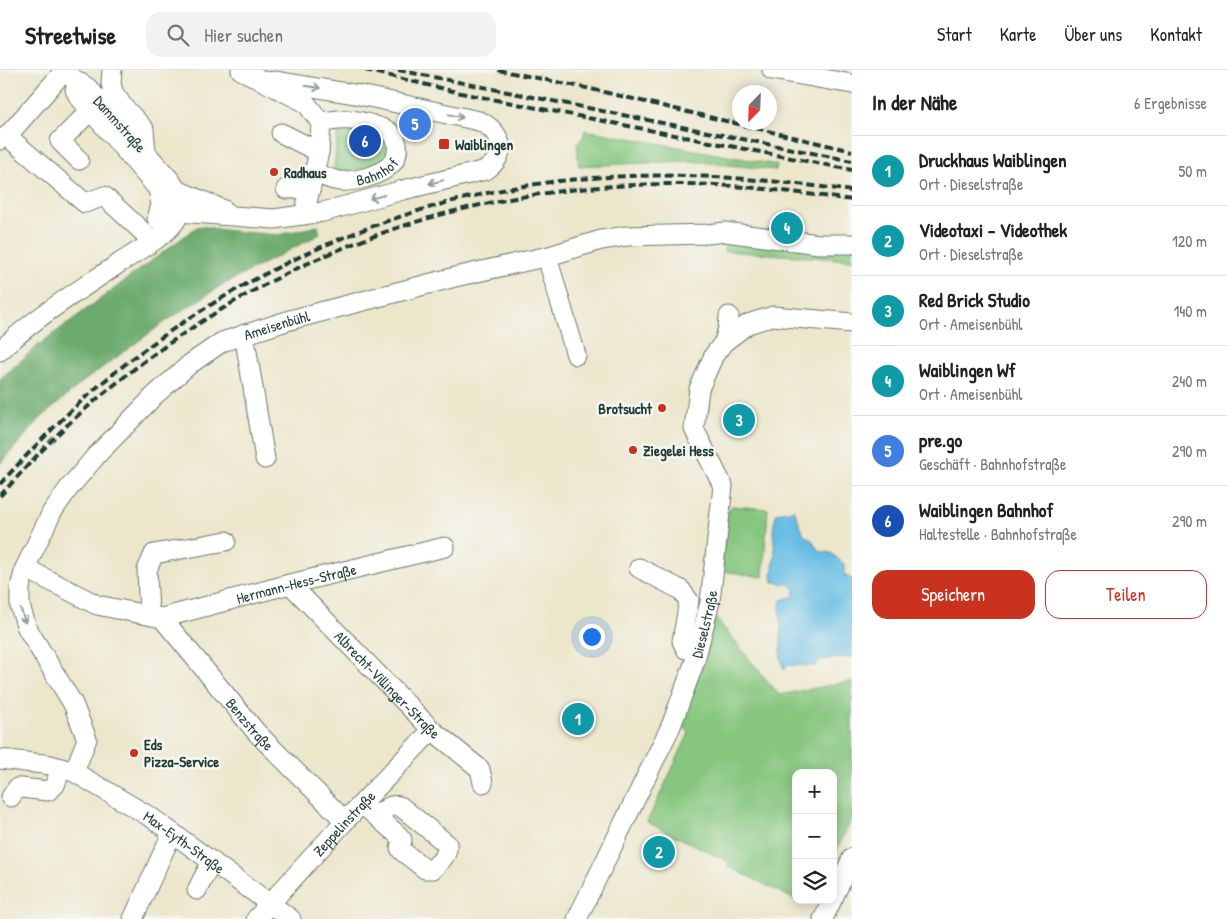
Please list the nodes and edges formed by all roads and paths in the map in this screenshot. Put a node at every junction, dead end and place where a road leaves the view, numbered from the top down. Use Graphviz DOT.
graph roads {
  1 [pos="64,70"];
  2 [pos="112,70"];
  3 [pos="240,70"];
  4 [pos="772,70"];
  5 [pos="265,82"];
  6 [pos="852,84"];
  7 [pos="90,111"];
  8 [pos="321,124"];
  9 [pos="281,133"];
  10 [pos="4,137"];
  11 [pos="319,152"];
  12 [pos="146,154"];
  13 [pos="79,160"];
  14 [pos="313,180"];
  15 [pos="286,189"];
  16 [pos="177,190"];
  17 [pos="170,210"];
  18 [pos="304,215"];
  19 [pos="237,216"];
  20 [pos="145,234"];
  21 [pos="852,244"];
  22 [pos="547,257"];
  23 [pos="728,316"];
  24 [pos="852,323"];
  25 [pos="244,334"];
  26 [pos="0,339"];
  27 [pos="724,342"];
  28 [pos="0,351"];
  29 [pos="576,355"];
  30 [pos="265,458"];
  31 [pos="226,541"];
  32 [pos="445,546"];
  33 [pos="25,568"];
  34 [pos="639,568"];
  35 [pos="290,584"];
  36 [pos="156,616"];
  37 [pos="697,651"];
  38 [pos="432,730"];
  39 [pos="0,759"];
  40 [pos="67,770"];
  41 [pos="483,783"];
  42 [pos="11,796"];
  43 [pos="362,804"];
  44 [pos="376,816"];
  45 [pos="345,821"];
  46 [pos="172,833"];
  47 [pos="852,858"];
  48 [pos="212,862"];
  49 [pos="197,890"];
  50 [pos="837,890"];
  51 [pos="270,904"];
  52 [pos="830,904"];
  53 [pos="133,919"];
  54 [pos="256,919"];
  55 [pos="290,919"];
  56 [pos="577,919"];
  57 [pos="823,919"];
  1 -- 7 [label="street, Dammstraße"];
  1 -- 10 [label="street"];
  1 -- 12 [label="street, Dammstraße"];
  2 -- 12 [label="street"];
  3 -- 5 [label="street"];
  4 -- 6 [label="street"];
  5 -- 8 [label="street"];
  5 -- 18 [label="street, one-way"];
  7 -- 13 [label="street"];
  7 -- 17 [label="street, Dammstraße"];
  8 -- 11 [label="street"];
  8 -- 14 [label="street, Bahnhof"];
  9 -- 11 [label="street"];
  10 -- 20 [label="street"];
  11 -- 14 [label="street"];
  12 -- 16 [label="street, Dammstraße"];
  14 -- 15 [label="street, Bahnhof"];
  14 -- 18 [label="street"];
  16 -- 17 [label="street"];
  16 -- 19 [label="street"];
  17 -- 19 [label="street"];
  17 -- 20 [label="street"];
  17 -- 28 [label="street"];
  18 -- 19 [label="street"];
  20 -- 26 [label="street"];
  21 -- 22 [label="street, Ameisenbühl"];
  22 -- 25 [label="street, Ameisenbühl"];
  22 -- 29 [label="street"];
  23 -- 27 [label="street, Dieselstraße"];
  24 -- 27 [label="street"];
  25 -- 30 [label="street"];
  25 -- 33 [label="street, Ameisenbühl"];
  27 -- 37 [label="street, Dieselstraße"];
  31 -- 36 [label="street"];
  32 -- 35 [label="street, Hermann-Hess-Straße"];
  33 -- 36 [label="street, Hermann-Hess-Straße"];
  33 -- 40 [label="street, one-way"];
  34 -- 37 [label="street"];
  35 -- 36 [label="street, Hermann-Hess-Straße"];
  35 -- 38 [label="street, Albrecht-Villinger-Straße"];
  36 -- 45 [label="street, Benzstraße"];
  37 -- 56 [label="street, Dieselstraße"];
  38 -- 41 [label="street, Albrecht-Villinger-Straße"];
  38 -- 43 [label="street, Zeppelinstraße"];
  39 -- 40 [label="street, Max-Eyth-Straße"];
  40 -- 42 [label="street"];
  40 -- 46 [label="street, Max-Eyth-Straße"];
  43 -- 44 [label="street"];
  43 -- 45 [label="street, Zeppelinstraße"];
  45 -- 51 [label="street, Zeppelinstraße"];
  46 -- 48 [label="street, Max-Eyth-Straße"];
  46 -- 53 [label="street"];
  47 -- 50 [label="street"];
  48 -- 49 [label="street"];
  48 -- 51 [label="street, Max-Eyth-Straße"];
  51 -- 54 [label="street, Zeppelinstraße"];
  51 -- 55 [label="street, Max-Eyth-Straße"];
  52 -- 57 [label="street"];
}
